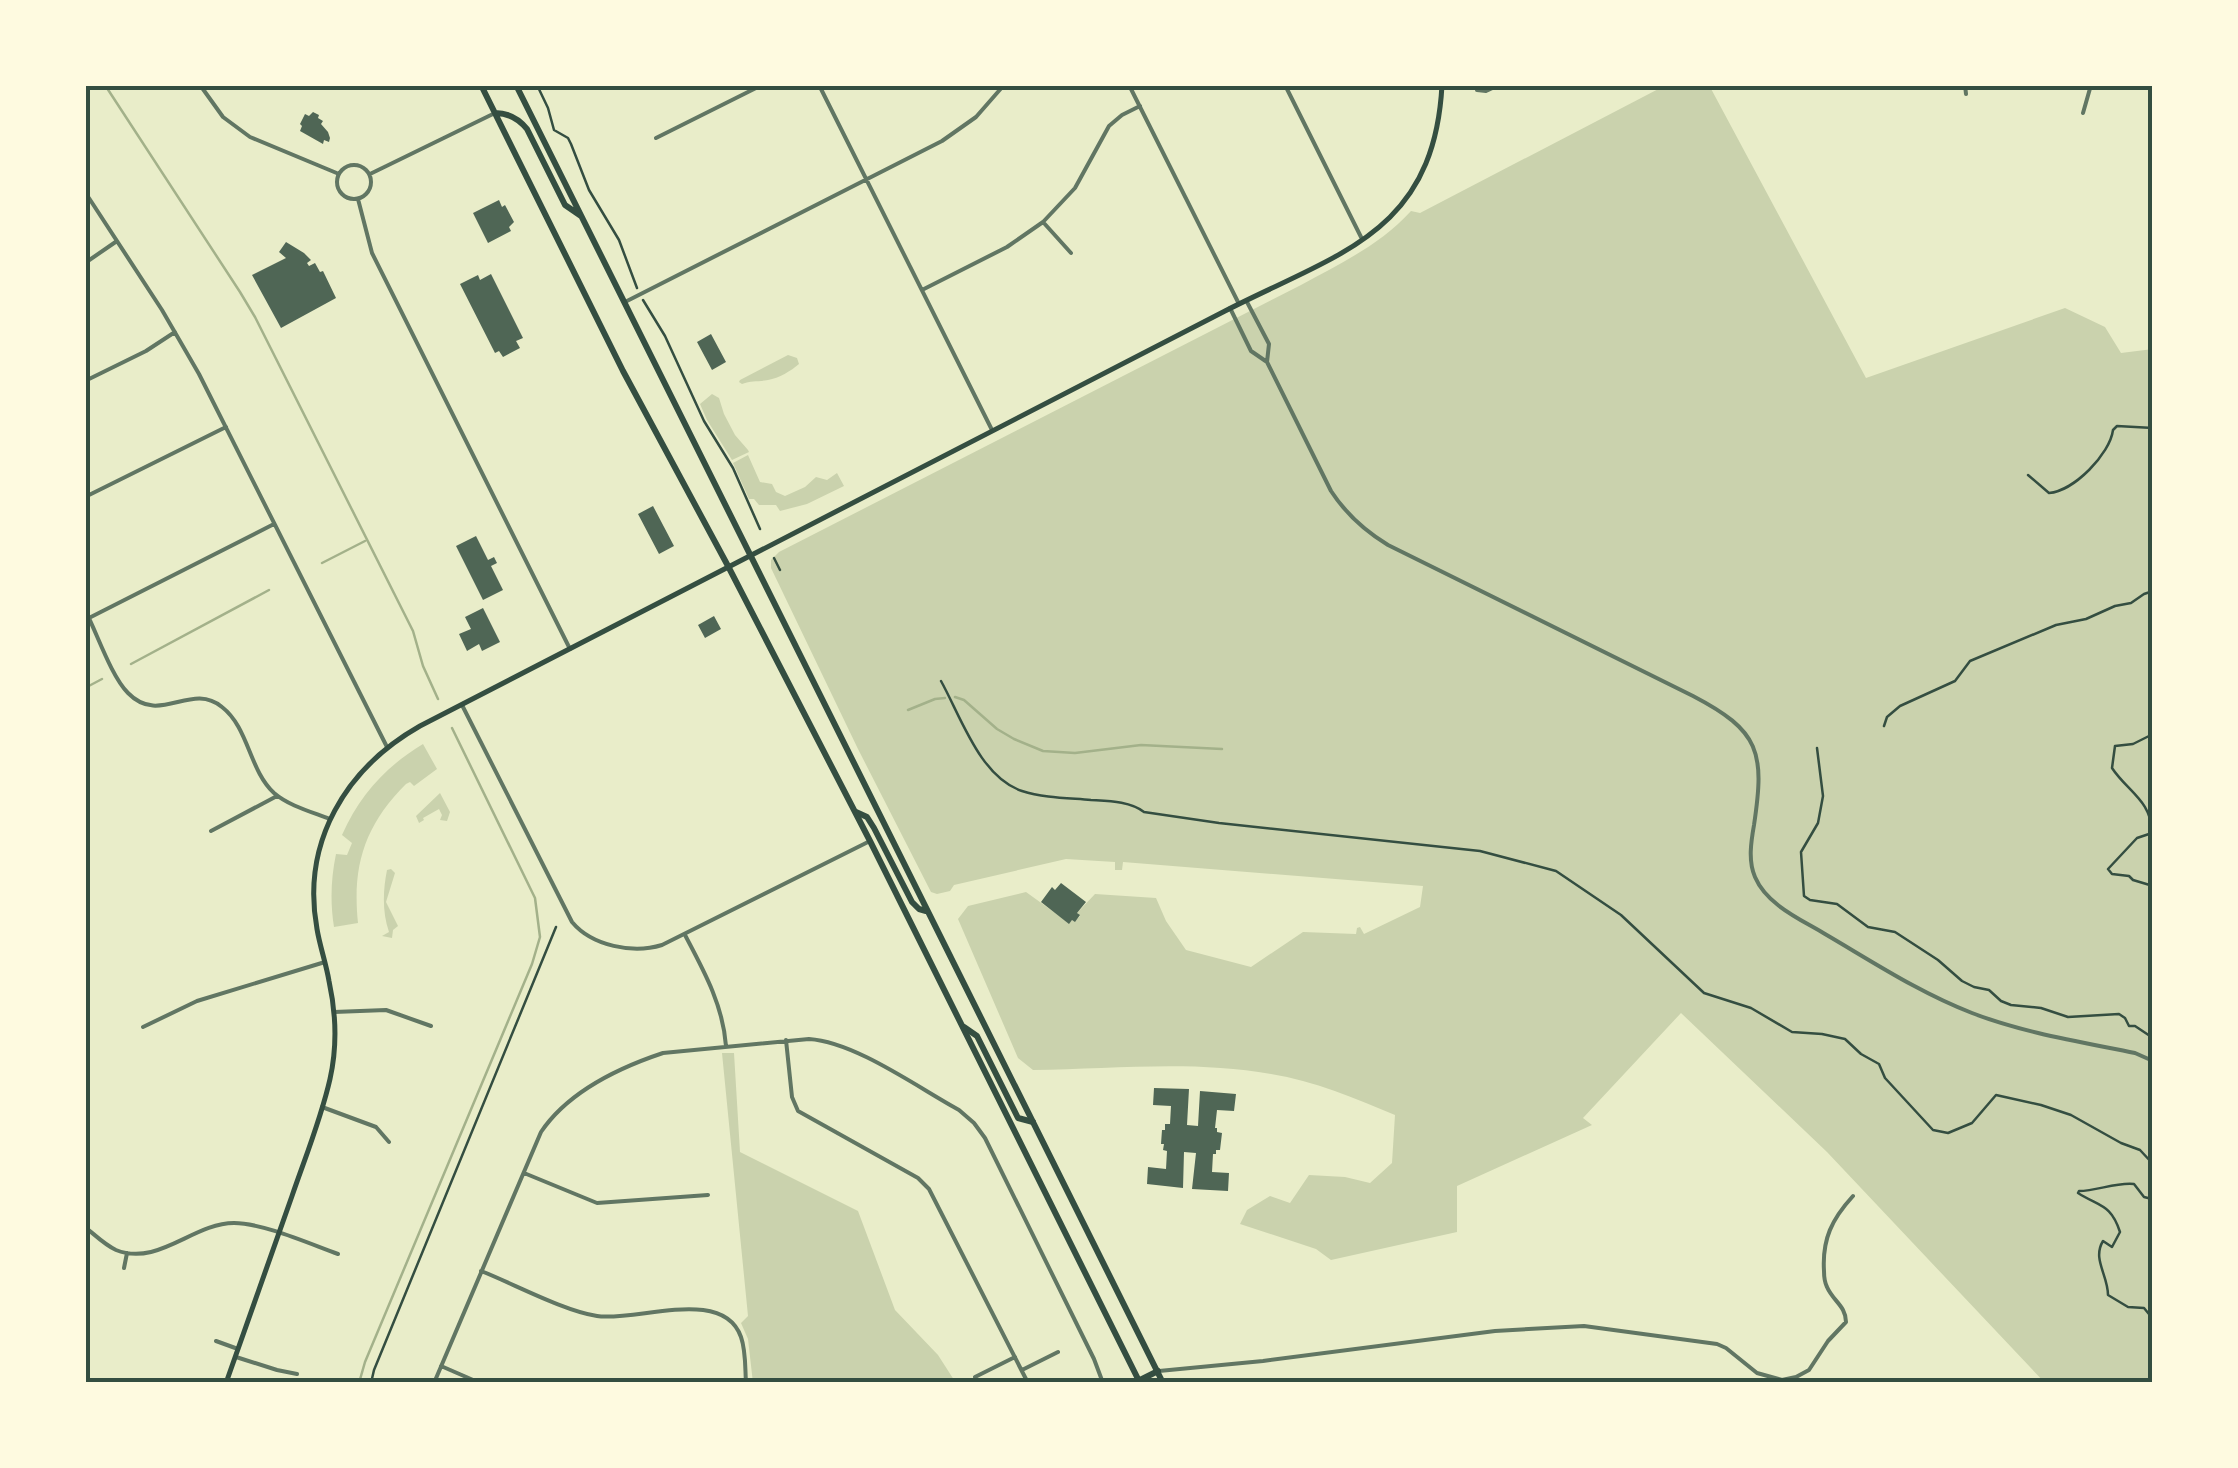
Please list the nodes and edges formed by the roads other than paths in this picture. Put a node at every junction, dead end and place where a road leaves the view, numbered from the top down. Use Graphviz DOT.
graph roads {
  1 [pos="200,85"];
  2 [pos="481,85"];
  3 [pos="516,85"];
  4 [pos="762,85"];
  5 [pos="819,85"];
  6 [pos="1004,85"];
  7 [pos="1130,85"];
  8 [pos="1285,85"];
  9 [pos="1442,85"];
  10 [pos="1499,85"];
  11 [pos="1965,85"];
  12 [pos="2090,85"];
  13 [pos="1477,90"];
  14 [pos="1966,94"];
  15 [pos="1140,106"];
  16 [pos="495,113"];
  17 [pos="2083,113"];
  18 [pos="656,138"];
  19 [pos="339,174"];
  20 [pos="370,174"];
  21 [pos="867,180"];
  22 [pos="85,192"];
  23 [pos="358,199"];
  24 [pos="582,217"];
  25 [pos="1044,222"];
  26 [pos="117,241"];
  27 [pos="1363,241"];
  28 [pos="1071,254"];
  29 [pos="85,263"];
  30 [pos="922,290"];
  31 [pos="1246,300"];
  32 [pos="624,302"];
  33 [pos="1238,304"];
  34 [pos="1230,308"];
  35 [pos="175,332"];
  36 [pos="1267,362"];
  37 [pos="85,381"];
  38 [pos="226,427"];
  39 [pos="993,432"];
  40 [pos="85,497"];
  41 [pos="274,524"];
  42 [pos="750,555"];
  43 [pos="728,566"];
  44 [pos="85,610"];
  45 [pos="87,620"];
  46 [pos="570,649"];
  47 [pos="462,704"];
  48 [pos="387,747"];
  49 [pos="277,796"];
  50 [pos="856,812"];
  51 [pos="330,820"];
  52 [pos="211,831"];
  53 [pos="870,840"];
  54 [pos="926,910"];
  55 [pos="684,934"];
  56 [pos="325,962"];
  57 [pos="334,1012"];
  58 [pos="431,1026"];
  59 [pos="962,1026"];
  60 [pos="143,1027"];
  61 [pos="786,1040"];
  62 [pos="726,1046"];
  63 [pos="2153,1061"];
  64 [pos="322,1107"];
  65 [pos="1033,1122"];
  66 [pos="389,1142"];
  67 [pos="523,1173"];
  68 [pos="708,1194"];
  69 [pos="1853,1196"];
  70 [pos="85,1227"];
  71 [pos="278,1234"];
  72 [pos="127,1253"];
  73 [pos="338,1254"];
  74 [pos="124,1268"];
  75 [pos="481,1271"];
  76 [pos="216,1341"];
  77 [pos="238,1348"];
  78 [pos="1058,1352"];
  79 [pos="236,1357"];
  80 [pos="1014,1357"];
  81 [pos="441,1366"];
  82 [pos="1022,1371"];
  83 [pos="1158,1371"];
  84 [pos="296,1374"];
  85 [pos="975,1377"];
  86 [pos="1139,1382"];
  87 [pos="226,1383"];
  88 [pos="434,1383"];
  89 [pos="480,1383"];
  90 [pos="746,1383"];
  91 [pos="1028,1383"];
  92 [pos="1103,1383"];
  93 [pos="1164,1383"];
  1 -- 19 [label="street"];
  2 -- 16 [label="main road"];
  3 -- 24 [label="main road"];
  4 -- 18 [label="street"];
  5 -- 21 [label="street"];
  6 -- 21 [label="street"];
  7 -- 15 [label="street"];
  8 -- 27 [label="street"];
  9 -- 27 [label="main road"];
  10 -- 13 [label="street"];
  11 -- 14 [label="street"];
  12 -- 17 [label="street"];
  15 -- 25 [label="street"];
  15 -- 33 [label="street"];
  16 -- 20 [label="street"];
  16 -- 24 [label="main road"];
  16 -- 43 [label="main road"];
  19 -- 20 [label="street"];
  19 -- 23 [label="street"];
  20 -- 23 [label="street"];
  21 -- 30 [label="street"];
  21 -- 32 [label="street"];
  22 -- 26 [label="street"];
  23 -- 46 [label="street"];
  24 -- 32 [label="main road"];
  25 -- 28 [label="street"];
  25 -- 30 [label="street"];
  26 -- 29 [label="street"];
  26 -- 35 [label="street"];
  27 -- 31 [label="main road"];
  30 -- 39 [label="street"];
  31 -- 33 [label="main road"];
  31 -- 36 [label="street"];
  32 -- 42 [label="main road"];
  33 -- 34 [label="main road"];
  34 -- 36 [label="street"];
  34 -- 39 [label="main road"];
  35 -- 37 [label="street"];
  35 -- 38 [label="street"];
  36 -- 63 [label="street"];
  38 -- 40 [label="street"];
  38 -- 41 [label="street"];
  39 -- 42 [label="main road"];
  41 -- 45 [label="street"];
  41 -- 48 [label="street"];
  42 -- 43 [label="main road"];
  42 -- 54 [label="main road"];
  43 -- 46 [label="main road"];
  43 -- 50 [label="main road"];
  44 -- 45 [label="street"];
  45 -- 49 [label="street"];
  46 -- 47 [label="main road"];
  47 -- 48 [label="main road"];
  47 -- 55 [label="street"];
  48 -- 51 [label="main road"];
  49 -- 51 [label="street"];
  49 -- 52 [label="street"];
  50 -- 53 [label="main road"];
  50 -- 54 [label="main road"];
  51 -- 56 [label="main road"];
  53 -- 55 [label="street"];
  53 -- 59 [label="main road"];
  54 -- 65 [label="main road"];
  55 -- 62 [label="street"];
  56 -- 57 [label="main road"];
  56 -- 60 [label="street"];
  57 -- 58 [label="street"];
  57 -- 64 [label="main road"];
  59 -- 65 [label="main road"];
  59 -- 86 [label="main road"];
  61 -- 62 [label="street"];
  61 -- 80 [label="street"];
  61 -- 92 [label="street"];
  62 -- 67 [label="street"];
  64 -- 66 [label="street"];
  64 -- 71 [label="main road"];
  65 -- 83 [label="main road"];
  67 -- 68 [label="street"];
  67 -- 75 [label="street"];
  69 -- 83 [label="street"];
  70 -- 72 [label="street"];
  71 -- 72 [label="street"];
  71 -- 73 [label="street"];
  71 -- 77 [label="main road"];
  72 -- 74 [label="street"];
  75 -- 81 [label="street"];
  75 -- 90 [label="street"];
  76 -- 77 [label="street"];
  77 -- 79 [label="main road"];
  78 -- 82 [label="street"];
  79 -- 84 [label="street"];
  79 -- 87 [label="main road"];
  80 -- 82 [label="street"];
  80 -- 85 [label="street"];
  81 -- 88 [label="street"];
  81 -- 89 [label="street"];
  82 -- 91 [label="street"];
  83 -- 86 [label="main road"];
  83 -- 93 [label="main road"];
}
